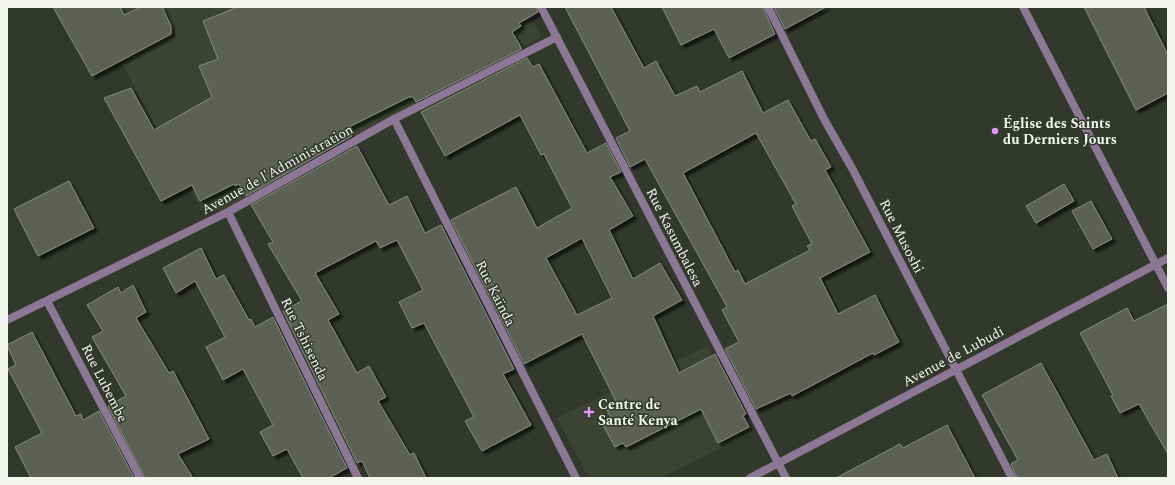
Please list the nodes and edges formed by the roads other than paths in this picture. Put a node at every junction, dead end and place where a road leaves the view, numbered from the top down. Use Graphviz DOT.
graph roads {
  1 [pos="541,7"];
  2 [pos="768,7"];
  3 [pos="1023,7"];
  4 [pos="557,37"];
  5 [pos="394,119"];
  6 [pos="228,212"];
  7 [pos="1168,258"];
  8 [pos="1156,264"];
  9 [pos="1168,288"];
  10 [pos="47,301"];
  11 [pos="7,320"];
  12 [pos="956,368"];
  13 [pos="779,463"];
  14 [pos="140,478"];
  15 [pos="358,478"];
  16 [pos="576,478"];
  17 [pos="750,478"];
  18 [pos="786,478"];
  19 [pos="1012,478"];
  1 -- 4 [label="street, Rue Kasumbalesa"];
  2 -- 12 [label="street, Rue Musoshi"];
  3 -- 8 [label="street"];
  4 -- 5 [label="street, Avenue de l'Administration"];
  4 -- 13 [label="street, Rue Kasumbalesa"];
  5 -- 6 [label="street, Avenue de l'Administration"];
  5 -- 16 [label="street, Rue Kaïnda"];
  6 -- 10 [label="street, Avenue de l'Administration"];
  6 -- 15 [label="street, Rue Tshisenda"];
  7 -- 8 [label="street, Avenue de Lubudi"];
  8 -- 9 [label="street"];
  8 -- 12 [label="street, Avenue de Lubudi"];
  10 -- 11 [label="street, Avenue de l'Administration"];
  10 -- 14 [label="street, Rue Lubembe"];
  12 -- 13 [label="street, Avenue de Lubudi"];
  12 -- 19 [label="street, Rue Musoshi"];
  13 -- 17 [label="street, Avenue de Lubudi"];
  13 -- 18 [label="street, Rue Kasumbalesa"];
}
